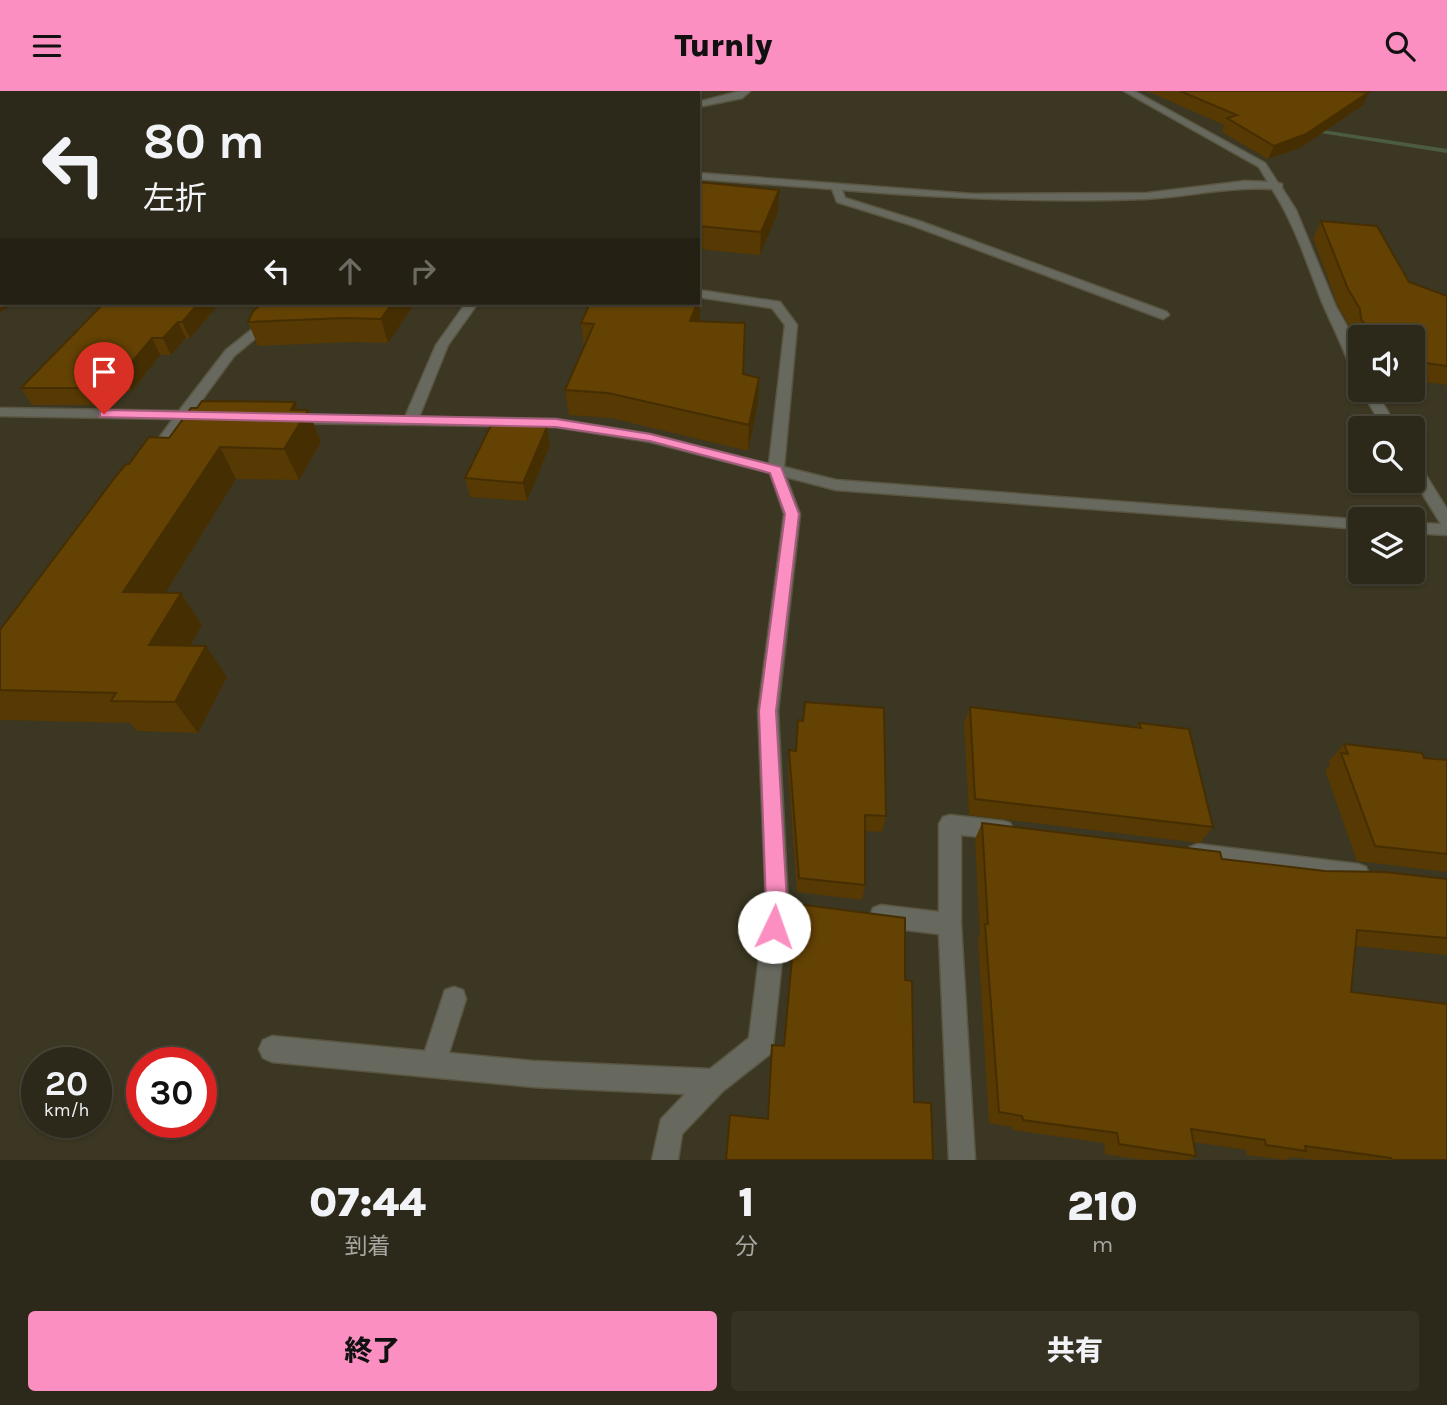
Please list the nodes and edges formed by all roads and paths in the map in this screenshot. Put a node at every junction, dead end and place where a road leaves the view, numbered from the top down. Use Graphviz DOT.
graph roads {
  1 [pos="746,91"];
  2 [pos="1128,91"];
  3 [pos="700,105"];
  4 [pos="700,176"];
  5 [pos="1279,186"];
  6 [pos="836,188"];
  7 [pos="700,293"];
  8 [pos="290,305"];
  9 [pos="471,305"];
  10 [pos="1163,315"];
  11 [pos="1348,345"];
  12 [pos="0,412"];
  13 [pos="183,416"];
  14 [pos="223,417"];
  15 [pos="276,418"];
  16 [pos="410,422"];
  17 [pos="143,469"];
  18 [pos="776,470"];
  19 [pos="1425,486"];
  20 [pos="1447,522"];
  21 [pos="1348,523"];
  22 [pos="1425,529"];
  23 [pos="1447,530"];
  24 [pos="1019,832"];
  25 [pos="1171,851"];
  26 [pos="1378,876"];
  27 [pos="777,903"];
  28 [pos="803,907"];
  29 [pos="857,913"];
  30 [pos="950,924"];
  31 [pos="454,999"];
  32 [pos="272,1049"];
  33 [pos="433,1065"];
  34 [pos="714,1082"];
  35 [pos="665,1160"];
  36 [pos="962,1160"];
  1 -- 3 [label="street"];
  2 -- 5 [label="street"];
  4 -- 6 [label="street"];
  5 -- 6 [label="street"];
  5 -- 11 [label="street"];
  6 -- 10 [label="street"];
  7 -- 18 [label="street"];
  8 -- 13 [label="street"];
  9 -- 16 [label="street"];
  12 -- 13 [label="street"];
  13 -- 14 [label="street"];
  13 -- 17 [label="street"];
  15 -- 16 [label="street"];
  16 -- 18 [label="street"];
  18 -- 21 [label="street"];
  18 -- 27 [label="street"];
  19 -- 20 [label="street"];
  22 -- 23 [label="street"];
  24 -- 30 [label="street"];
  25 -- 26 [label="street"];
  27 -- 28 [label="street"];
  27 -- 34 [label="street"];
  29 -- 30 [label="street"];
  30 -- 36 [label="street"];
  31 -- 33 [label="street"];
  32 -- 33 [label="street"];
  33 -- 34 [label="street"];
  34 -- 35 [label="street"];
}
